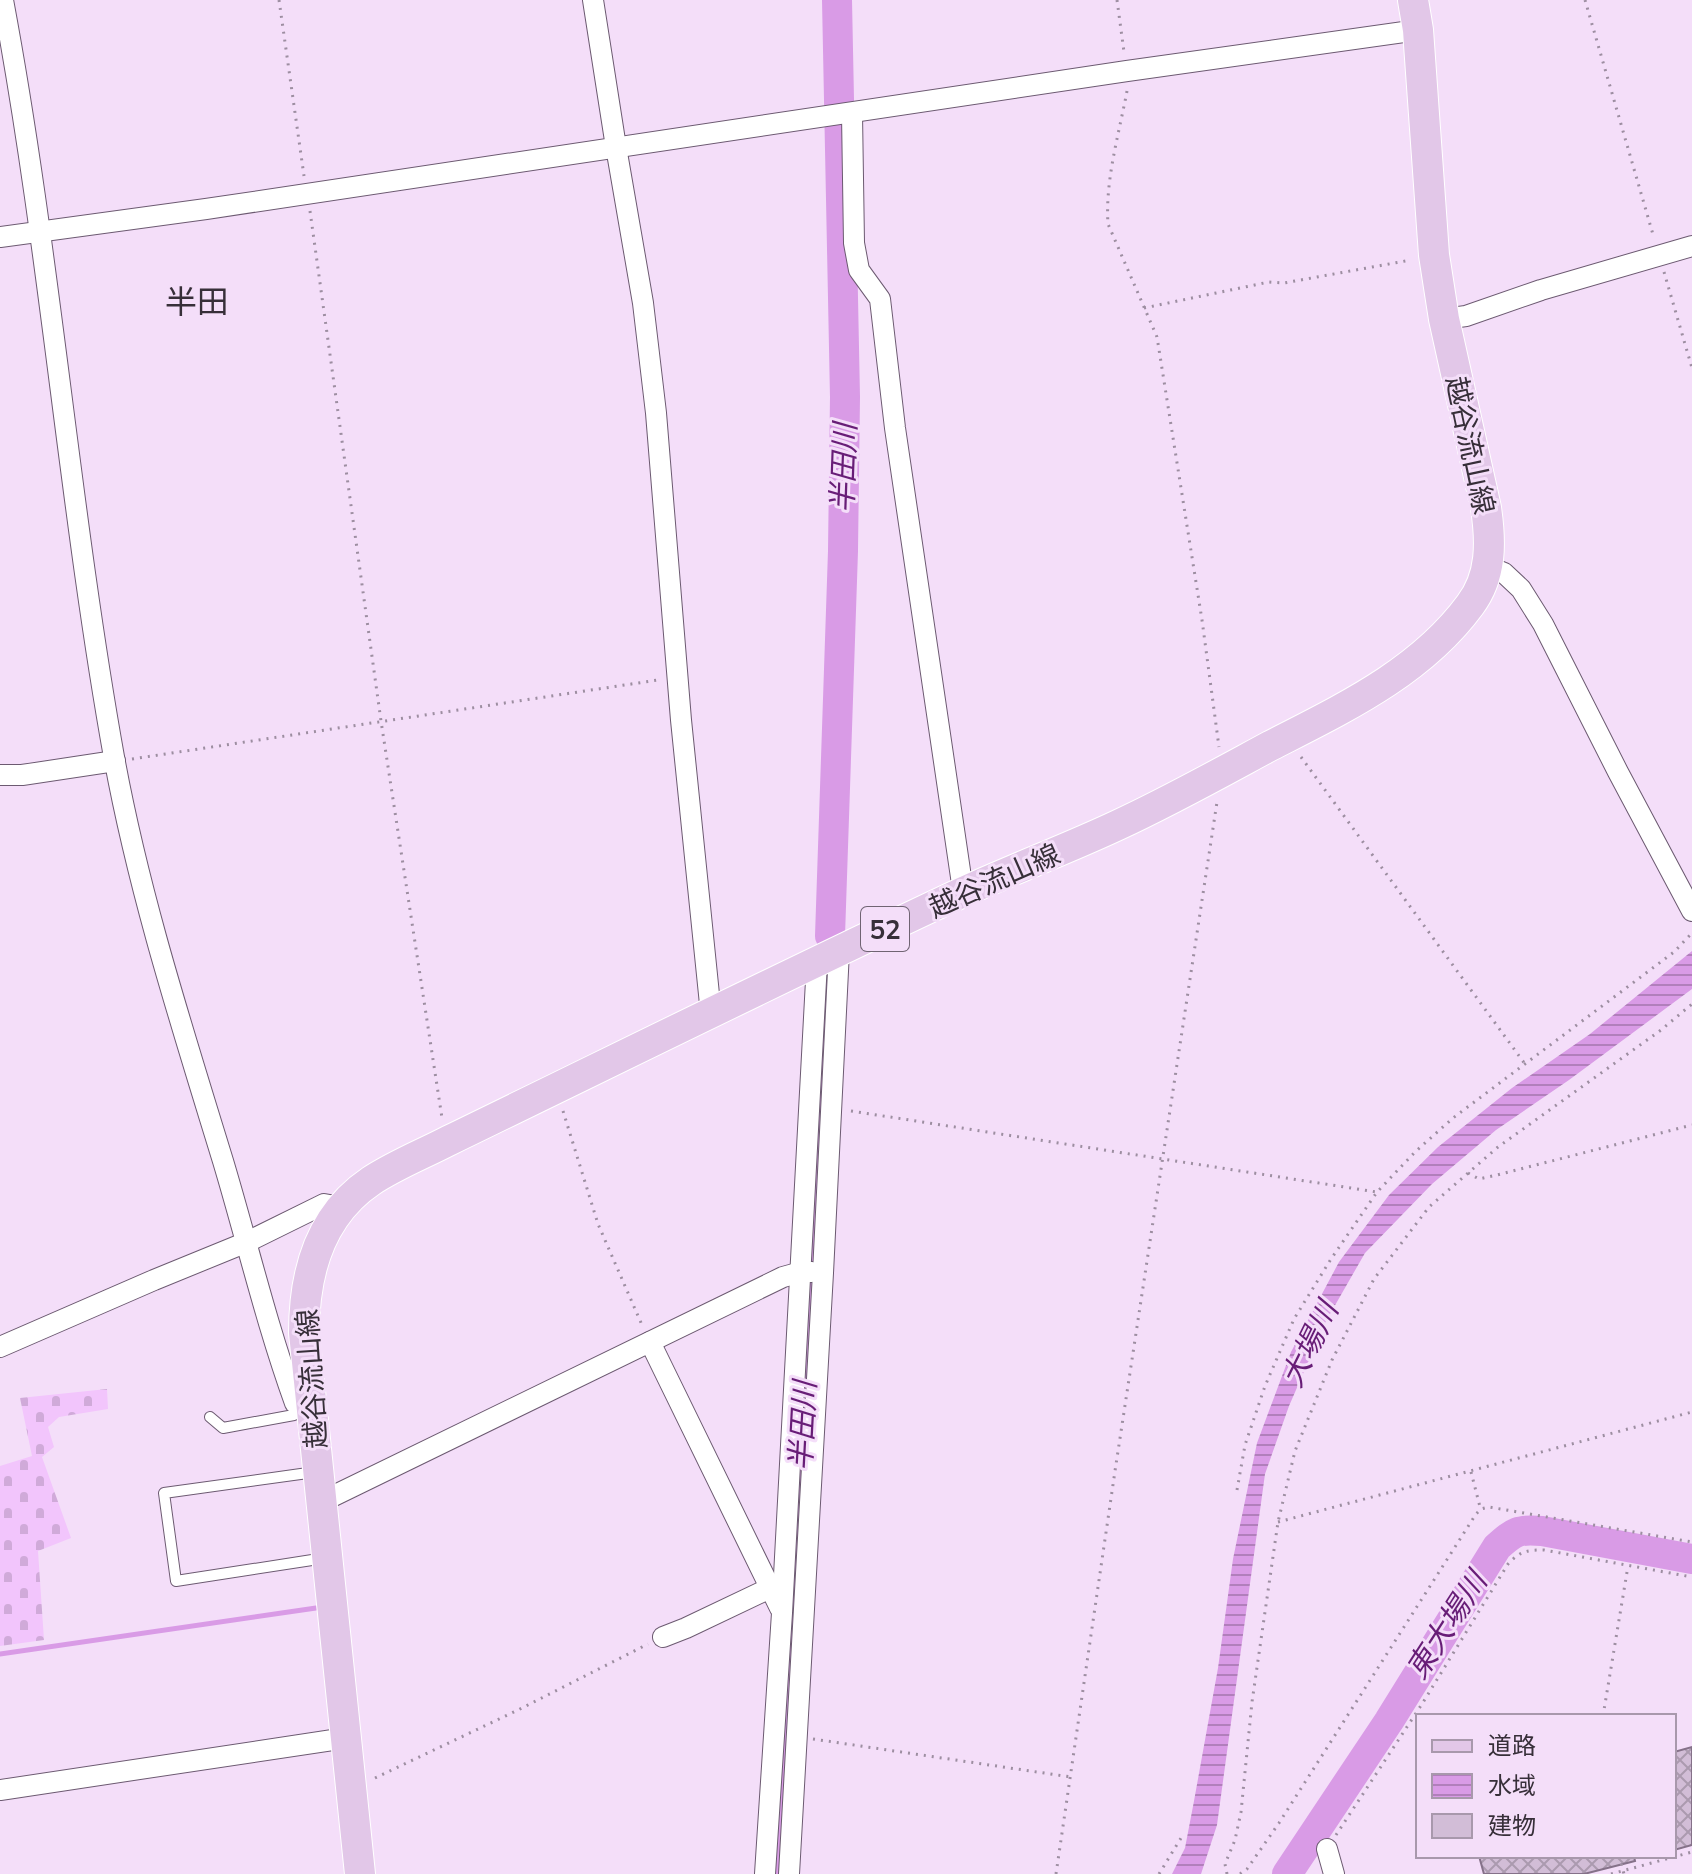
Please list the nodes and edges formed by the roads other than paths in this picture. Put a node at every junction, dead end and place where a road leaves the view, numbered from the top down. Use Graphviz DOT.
graph roads {
  1 [pos="3,0"];
  2 [pos="593,0"];
  3 [pos="1413,0"];
  4 [pos="1418,30"];
  5 [pos="844,115"];
  6 [pos="616,147"];
  7 [pos="39,232"];
  8 [pos="0,237"];
  9 [pos="1692,246"];
  10 [pos="1444,319"];
  11 [pos="1487,566"];
  12 [pos="115,761"];
  13 [pos="0,775"];
  14 [pos="965,891"];
  15 [pos="1692,911"];
  16 [pos="828,957"];
  17 [pos="711,1014"];
  18 [pos="341,1207"];
  19 [pos="247,1242"];
  20 [pos="812,1272"];
  21 [pos="650,1342"];
  22 [pos="0,1347"];
  23 [pos="304,1404"];
  24 [pos="210,1417"];
  25 [pos="318,1472"];
  26 [pos="321,1502"];
  27 [pos="327,1557"];
  28 [pos="788,1580"];
  29 [pos="663,1637"];
  30 [pos="346,1738"];
  31 [pos="0,1790"];
  32 [pos="1327,1849"];
  33 [pos="360,1874"];
  34 [pos="765,1874"];
  35 [pos="789,1874"];
  36 [pos="1334,1874"];
  1 -- 7 [label="street"];
  2 -- 6 [label="street"];
  3 -- 4 [label="main road, 越谷流山線 / 52"];
  4 -- 5 [label="street"];
  4 -- 10 [label="main road, 越谷流山線 / 52"];
  5 -- 6 [label="street"];
  5 -- 14 [label="street"];
  6 -- 7 [label="street"];
  6 -- 17 [label="street"];
  7 -- 8 [label="street"];
  7 -- 12 [label="street"];
  9 -- 10 [label="street"];
  10 -- 11 [label="main road, 越谷流山線 / 52"];
  11 -- 14 [label="main road, 越谷流山線 / 52"];
  11 -- 15 [label="street"];
  12 -- 13 [label="street"];
  12 -- 19 [label="street"];
  14 -- 16 [label="main road, 越谷流山線 / 52"];
  16 -- 17 [label="main road, 越谷流山線 / 52"];
  16 -- 20 [label="street"];
  16 -- 20 [label="street"];
  17 -- 18 [label="main road, 越谷流山線 / 52"];
  18 -- 19 [label="street"];
  18 -- 23 [label="main road, 越谷流山線 / 52"];
  19 -- 22 [label="street"];
  19 -- 23 [label="street"];
  20 -- 21 [label="street"];
  20 -- 28 [label="street"];
  21 -- 26 [label="street"];
  21 -- 28 [label="street"];
  23 -- 24 [label="lane"];
  23 -- 25 [label="main road, 越谷流山線 / 52"];
  25 -- 26 [label="main road, 越谷流山線 / 52"];
  25 -- 27 [label="lane"];
  26 -- 27 [label="main road, 越谷流山線 / 52"];
  27 -- 30 [label="main road, 越谷流山線 / 52"];
  28 -- 29 [label="street"];
  28 -- 34 [label="street"];
  28 -- 35 [label="street"];
  30 -- 31 [label="street"];
  30 -- 33 [label="main road, 越谷流山線 / 52"];
  32 -- 36 [label="street"];
}
